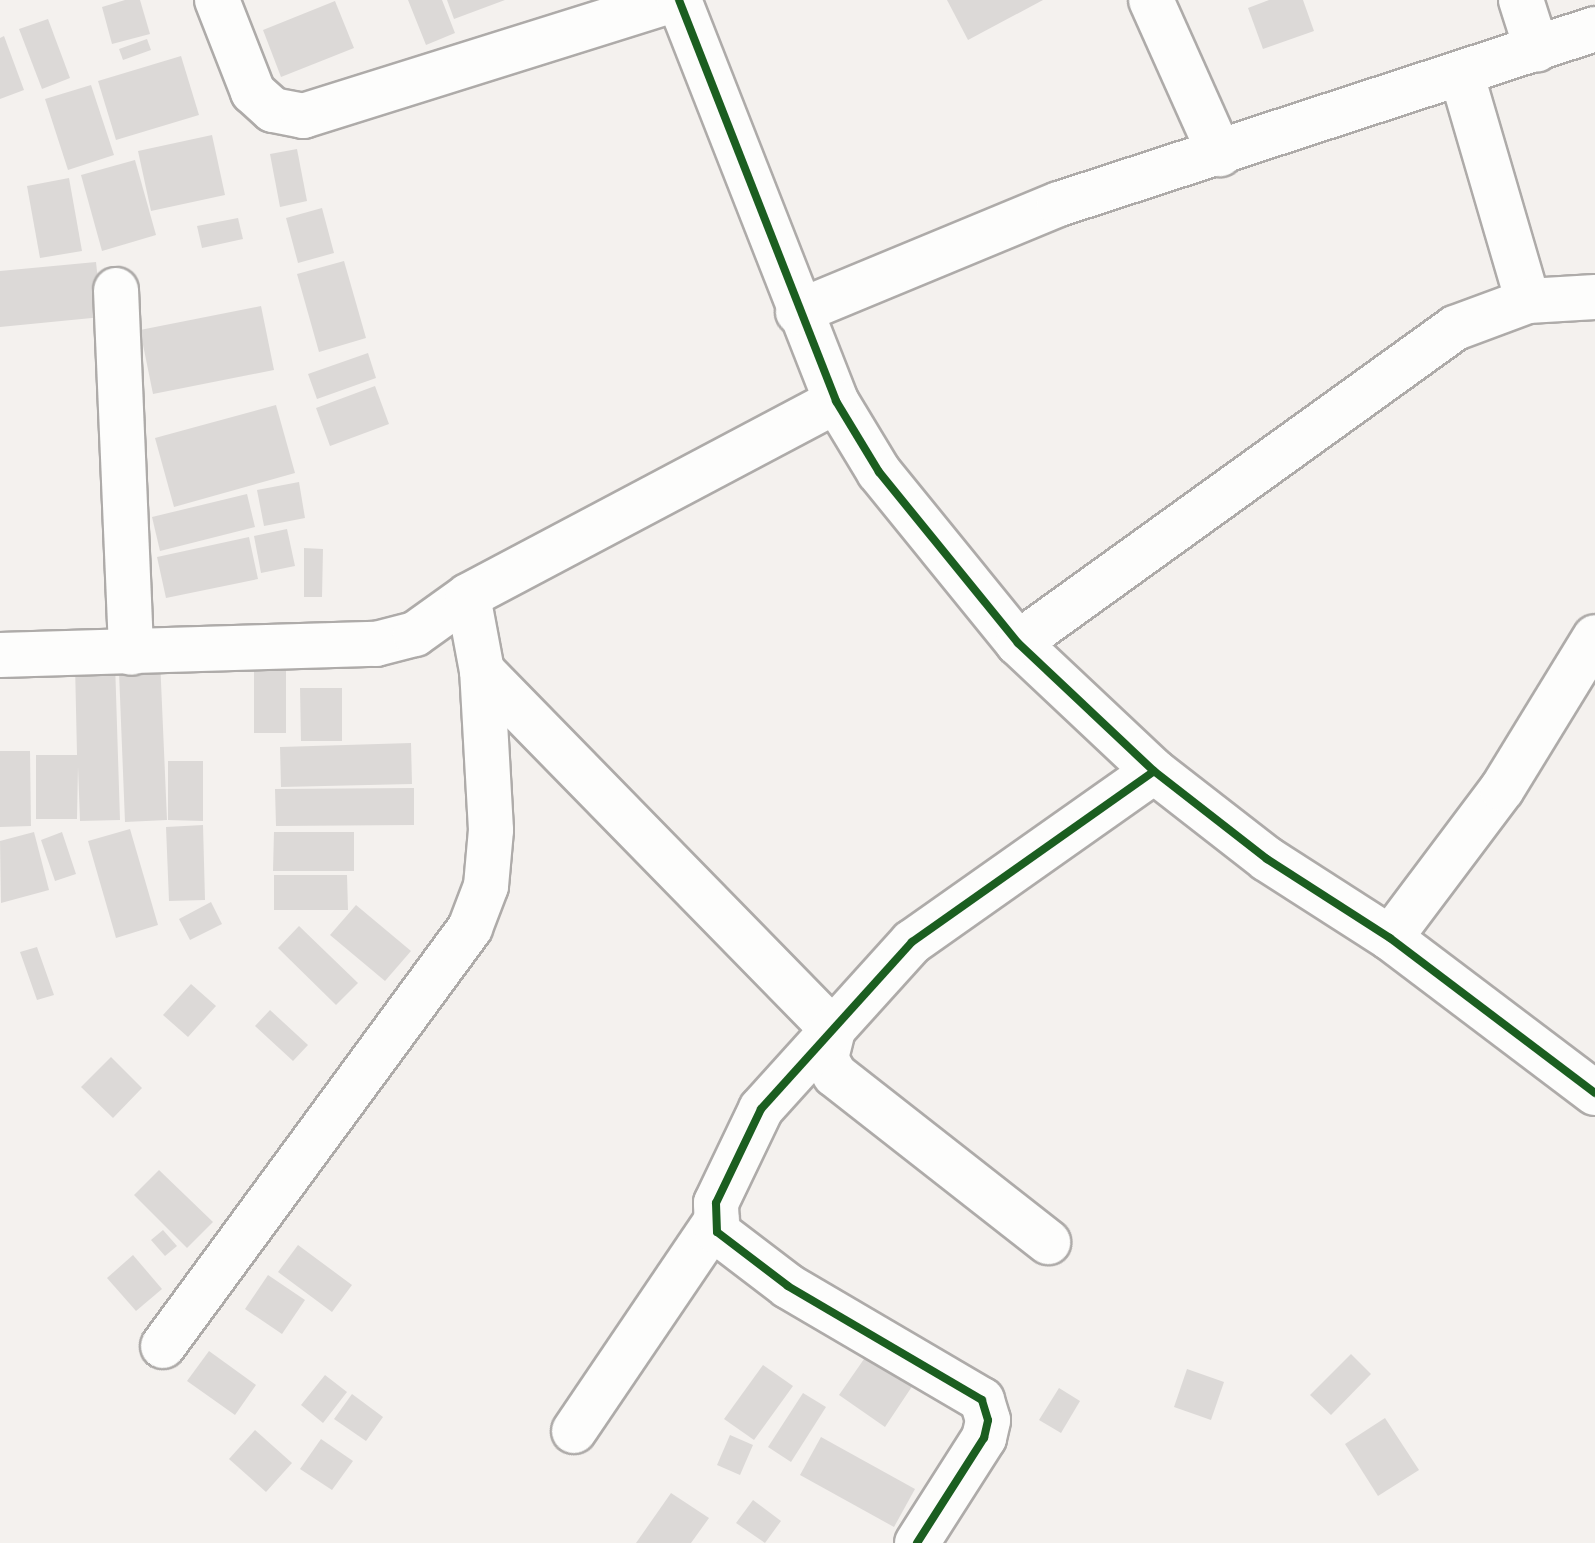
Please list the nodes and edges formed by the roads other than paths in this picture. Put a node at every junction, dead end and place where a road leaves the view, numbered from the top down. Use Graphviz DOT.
graph roads {
  1 [pos="217,0"];
  2 [pos="673,0"];
  3 [pos="679,0"];
  4 [pos="1151,0"];
  5 [pos="1521,0"];
  6 [pos="1595,29"];
  7 [pos="1537,50"];
  8 [pos="1462,76"];
  9 [pos="1220,154"];
  10 [pos="116,290"];
  11 [pos="1595,297"];
  12 [pos="1528,301"];
  13 [pos="798,312"];
  14 [pos="836,401"];
  15 [pos="468,596"];
  16 [pos="1595,637"];
  17 [pos="1018,643"];
  18 [pos="131,653"];
  19 [pos="0,655"];
  20 [pos="482,671"];
  21 [pos="1154,771"];
  22 [pos="1390,938"];
  23 [pos="833,1030"];
  24 [pos="1595,1093"];
  25 [pos="717,1220"];
  26 [pos="1048,1242"];
  27 [pos="163,1346"];
  28 [pos="574,1431"];
  29 [pos="917,1543"];
  1 -- 2 [label="street"];
  3 -- 13 [label="street"];
  4 -- 9 [label="street"];
  5 -- 7 [label="street"];
  6 -- 7 [label="street"];
  7 -- 8 [label="street"];
  8 -- 9 [label="street"];
  8 -- 12 [label="street"];
  9 -- 13 [label="street"];
  10 -- 18 [label="street"];
  11 -- 12 [label="street"];
  12 -- 17 [label="street"];
  13 -- 14 [label="street"];
  14 -- 15 [label="street"];
  14 -- 17 [label="street"];
  15 -- 18 [label="street"];
  15 -- 20 [label="street"];
  16 -- 22 [label="street"];
  17 -- 21 [label="street"];
  18 -- 19 [label="street"];
  20 -- 23 [label="street"];
  20 -- 27 [label="street"];
  21 -- 22 [label="street"];
  21 -- 23 [label="street"];
  22 -- 24 [label="street"];
  23 -- 25 [label="street"];
  23 -- 26 [label="street"];
  25 -- 28 [label="street"];
  25 -- 29 [label="street"];
}
